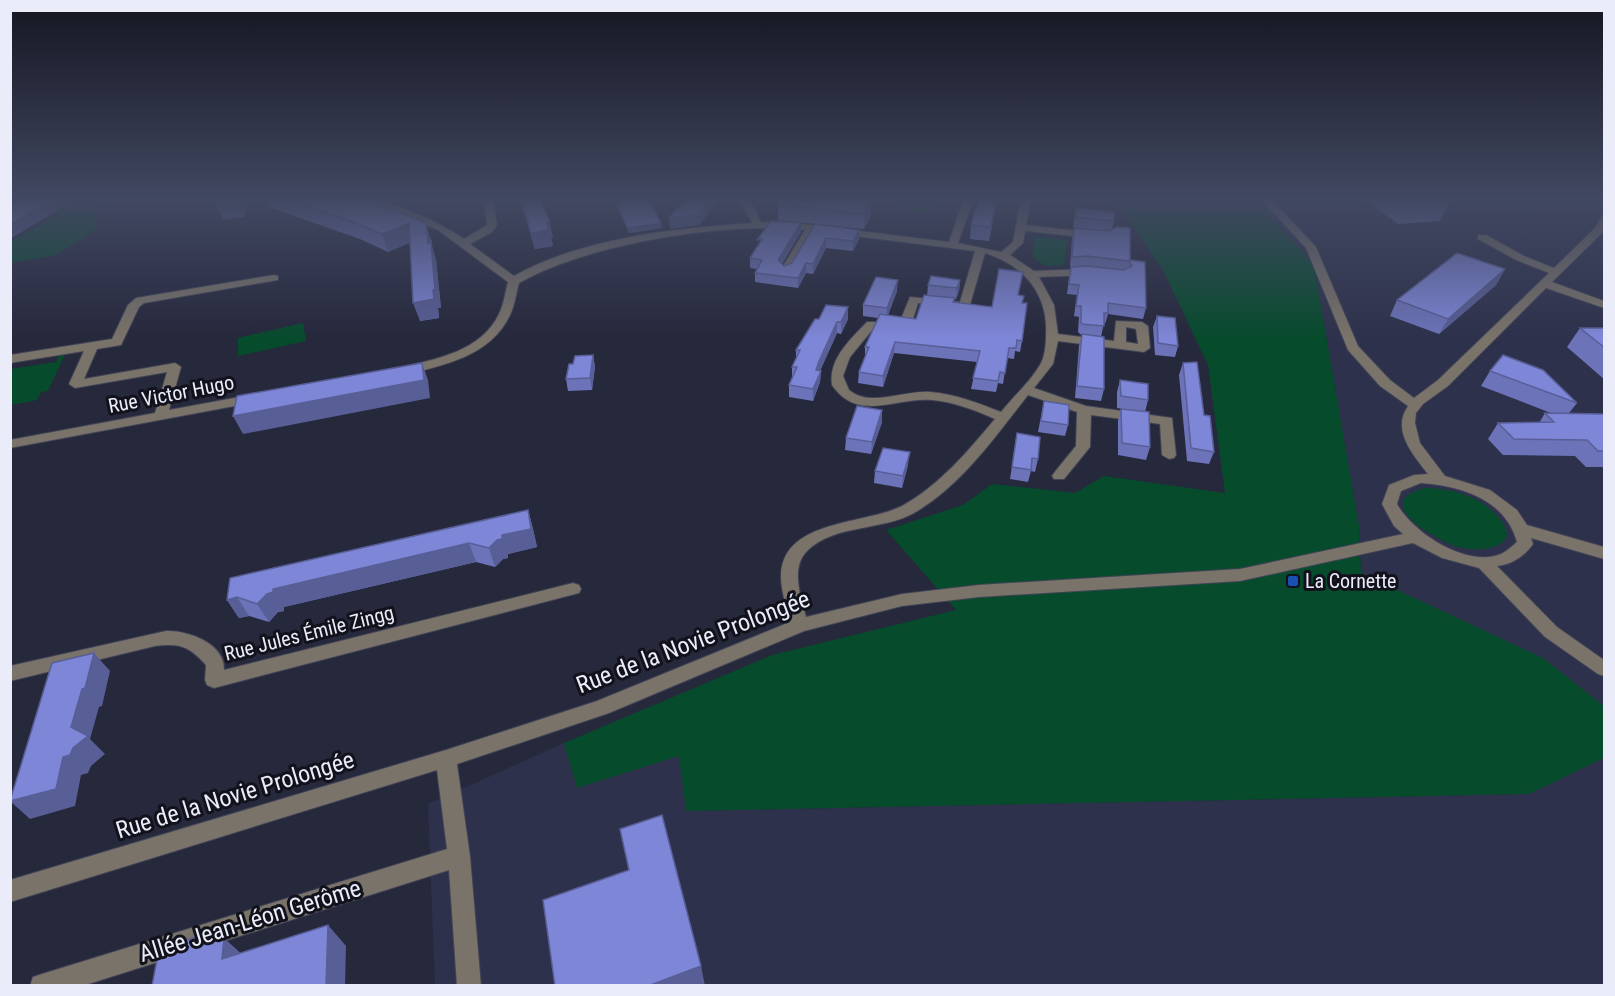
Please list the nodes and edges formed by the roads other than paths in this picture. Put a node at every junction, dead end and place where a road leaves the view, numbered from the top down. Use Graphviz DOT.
graph roads {
  1 [pos="466,244"];
  2 [pos="621,244"];
  3 [pos="801,244"];
  4 [pos="956,244"];
  5 [pos="1016,244"];
  6 [pos="1309,244"];
  7 [pos="1496,244"];
  8 [pos="1584,244"];
  9 [pos="981,249"];
  10 [pos="1004,255"];
  11 [pos="785,271"];
  12 [pos="1556,272"];
  13 [pos="1103,273"];
  14 [pos="1032,274"];
  15 [pos="274,278"];
  16 [pos="514,281"];
  17 [pos="1544,284"];
  18 [pos="1605,305"];
  19 [pos="908,319"];
  20 [pos="871,324"];
  21 [pos="1052,337"];
  22 [pos="1120,345"];
  23 [pos="92,346"];
  24 [pos="10,359"];
  25 [pos="393,373"];
  26 [pos="1026,390"];
  27 [pos="265,397"];
  28 [pos="1415,405"];
  29 [pos="1084,410"];
  30 [pos="161,416"];
  31 [pos="1003,417"];
  32 [pos="10,444"];
  33 [pos="1170,455"];
  34 [pos="1059,476"];
  35 [pos="1439,478"];
  36 [pos="1524,530"];
  37 [pos="1415,537"];
  38 [pos="1605,553"];
  39 [pos="1482,561"];
  40 [pos="573,589"];
  41 [pos="800,625"];
  42 [pos="1605,669"];
  43 [pos="10,674"];
  44 [pos="446,759"];
  45 [pos="459,856"];
  46 [pos="10,891"];
  47 [pos="42,986"];
  48 [pos="469,986"];
  1 -- 16 [label="street"];
  2 -- 16 [label="street"];
  3 -- 11 [label="street"];
  4 -- 9 [label="street"];
  5 -- 10 [label="street"];
  6 -- 28 [label="street"];
  7 -- 12 [label="street"];
  8 -- 12 [label="street"];
  9 -- 10 [label="street"];
  9 -- 19 [label="street"];
  10 -- 14 [label="street"];
  12 -- 17 [label="street"];
  13 -- 14 [label="street"];
  14 -- 21 [label="street"];
  15 -- 23 [label="street"];
  16 -- 25 [label="street"];
  17 -- 18 [label="street"];
  17 -- 28 [label="street"];
  20 -- 31 [label="street"];
  21 -- 22 [label="street"];
  21 -- 26 [label="street"];
  23 -- 24 [label="street"];
  23 -- 30 [label="street"];
  26 -- 29 [label="street"];
  26 -- 31 [label="street"];
  27 -- 30 [label="street, Rue Victor Hugo"];
  28 -- 35 [label="street"];
  29 -- 33 [label="street"];
  29 -- 34 [label="street"];
  30 -- 32 [label="street, Rue Victor Hugo"];
  31 -- 41 [label="street"];
  35 -- 36 [label="street"];
  35 -- 37 [label="street"];
  36 -- 38 [label="street"];
  36 -- 39 [label="street"];
  37 -- 39 [label="street"];
  37 -- 41 [label="street, Rue de la Novie Prolongée"];
  39 -- 42 [label="street"];
  40 -- 43 [label="street, Rue Jules Émile Zingg"];
  41 -- 44 [label="street, Rue de la Novie Prolongée"];
  44 -- 45 [label="street"];
  44 -- 46 [label="street, Rue de la Novie Prolongée"];
  45 -- 47 [label="street, Allée Jean-Léon Gerôme"];
  45 -- 48 [label="street"];
}
